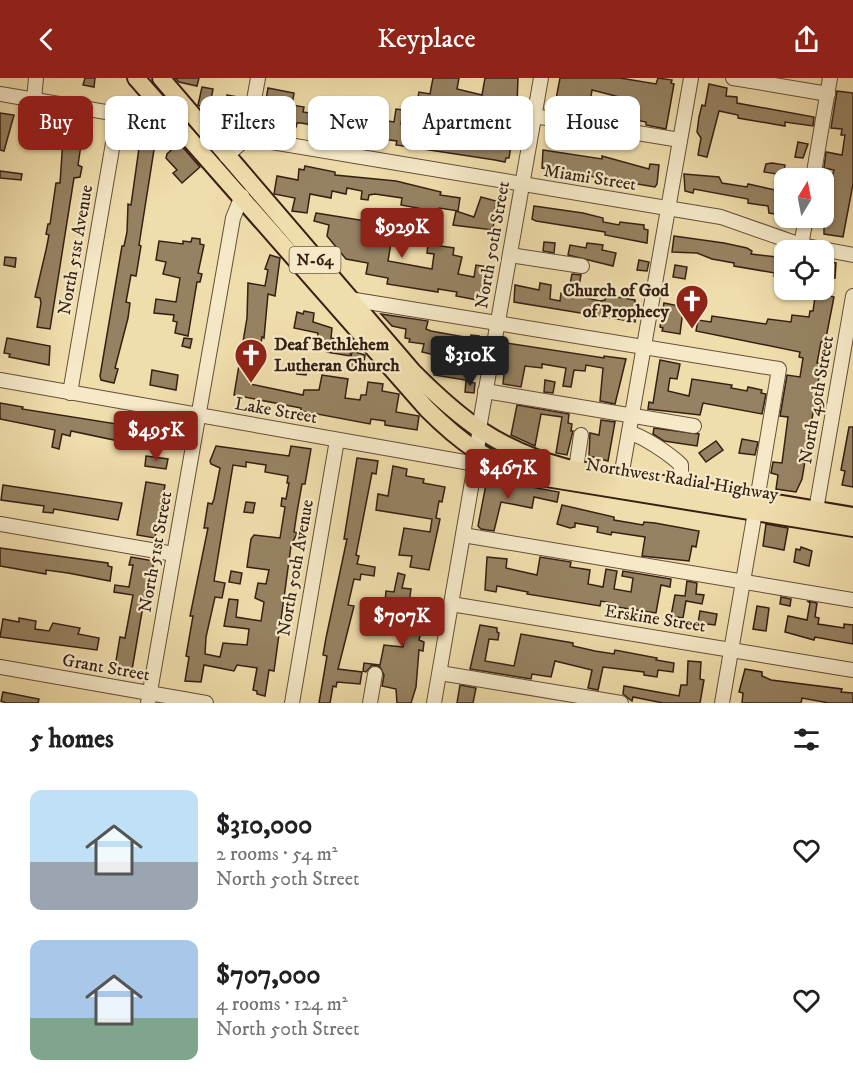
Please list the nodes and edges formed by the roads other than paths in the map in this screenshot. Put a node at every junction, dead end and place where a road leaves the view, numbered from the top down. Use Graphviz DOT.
graph roads {
  1 [pos="36,78"];
  2 [pos="136,78"];
  3 [pos="161,78"];
  4 [pos="258,78"];
  5 [pos="541,78"];
  6 [pos="691,78"];
  7 [pos="733,78"];
  8 [pos="831,78"];
  9 [pos="0,94"];
  10 [pos="828,94"];
  11 [pos="34,96"];
  12 [pos="152,96"];
  13 [pos="255,96"];
  14 [pos="18,97"];
  15 [pos="534,116"];
  16 [pos="188,137"];
  17 [pos="680,141"];
  18 [pos="296,147"];
  19 [pos="112,150"];
  20 [pos="233,150"];
  21 [pos="226,156"];
  22 [pos="815,168"];
  23 [pos="522,186"];
  24 [pos="242,196"];
  25 [pos="668,209"];
  26 [pos="788,240"];
  27 [pos="834,251"];
  28 [pos="510,255"];
  29 [pos="853,255"];
  30 [pos="582,267"];
  31 [pos="853,296"];
  32 [pos="349,299"];
  33 [pos="498,323"];
  34 [pos="644,346"];
  35 [pos="0,380"];
  36 [pos="485,391"];
  37 [pos="70,393"];
  38 [pos="198,415"];
  39 [pos="632,415"];
  40 [pos="664,420"];
  41 [pos="694,426"];
  42 [pos="479,431"];
  43 [pos="628,433"];
  44 [pos="581,435"];
  45 [pos="647,438"];
  46 [pos="337,440"];
  47 [pos="477,459"];
  48 [pos="576,470"];
  49 [pos="621,477"];
  50 [pos="681,487"];
  51 [pos="756,506"];
  52 [pos="816,510"];
  53 [pos="853,516"];
  54 [pos="0,524"];
  55 [pos="853,528"];
  56 [pos="463,535"];
  57 [pos="174,554"];
  58 [pos="743,582"];
  59 [pos="853,600"];
  60 [pos="452,604"];
  61 [pos="731,650"];
  62 [pos="0,667"];
  63 [pos="853,670"];
  64 [pos="440,673"];
  65 [pos="375,674"];
  66 [pos="149,698"];
  67 [pos="206,703"];
  68 [pos="292,703"];
  69 [pos="369,703"];
  70 [pos="434,703"];
  71 [pos="621,703"];
  72 [pos="722,703"];
  1 -- 11 [label="street"];
  2 -- 12 [label="main road, Northwest Radial Highway / N-64"];
  3 -- 21 [label="main road, Northwest Radial Highway / N-64"];
  4 -- 13 [label="street"];
  5 -- 15 [label="street, North 50th Street"];
  6 -- 17 [label="street"];
  7 -- 10 [label="street"];
  8 -- 10 [label="street"];
  9 -- 14 [label="street"];
  10 -- 22 [label="street"];
  15 -- 17 [label="street"];
  15 -- 23 [label="street, North 50th Street"];
  16 -- 24 [label="main road, Northwest Radial Highway / N-64"];
  17 -- 25 [label="street"];
  18 -- 23 [label="street, Miami Street"];
  19 -- 37 [label="street, North 51st Avenue"];
  20 -- 21 [label="street"];
  21 -- 32 [label="main road, Northwest Radial Highway / N-64"];
  23 -- 25 [label="street, Miami Street"];
  23 -- 28 [label="street, North 50th Street"];
  24 -- 38 [label="street, North 51st Street"];
  24 -- 47 [label="main road, Northwest Radial Highway / N-64"];
  25 -- 26 [label="street, Miami Street"];
  25 -- 34 [label="street"];
  27 -- 29 [label="street, Miami Street"];
  28 -- 30 [label="street"];
  28 -- 33 [label="street, North 50th Street"];
  31 -- 52 [label="street, North 49th Street"];
  32 -- 33 [label="street"];
  32 -- 42 [label="main road, Northwest Radial Highway / N-64"];
  33 -- 34 [label="street"];
  33 -- 36 [label="street, North 50th Street"];
  34 -- 39 [label="street"];
  34 -- 51 [label="street"];
  35 -- 37 [label="street, Lake Street"];
  36 -- 39 [label="street"];
  36 -- 42 [label="street, North 50th Street"];
  37 -- 38 [label="street, Lake Street"];
  38 -- 46 [label="street, Lake Street"];
  38 -- 57 [label="street, North 51st Street"];
  39 -- 40 [label="street"];
  39 -- 43 [label="street"];
  40 -- 41 [label="street"];
  40 -- 45 [label="street"];
  42 -- 47 [label="street, North 50th Street"];
  42 -- 48 [label="main road, Northwest Radial Highway / N-64"];
  43 -- 45 [label="street"];
  43 -- 49 [label="street"];
  44 -- 48 [label="street"];
  45 -- 50 [label="street"];
  46 -- 47 [label="street, Lake Street"];
  46 -- 68 [label="street, North 50th Avenue"];
  47 -- 51 [label="main road, Northwest Radial Highway / N-64"];
  47 -- 56 [label="street, North 50th Street"];
  48 -- 49 [label="main road, Northwest Radial Highway / N-64"];
  49 -- 50 [label="main road, Northwest Radial Highway / N-64"];
  50 -- 51 [label="main road, Northwest Radial Highway / N-64"];
  51 -- 52 [label="main road, Northwest Radial Highway / N-64"];
  51 -- 55 [label="main road, Northwest Radial Highway / N-64"];
  51 -- 58 [label="street"];
  52 -- 53 [label="main road, Northwest Radial Highway / N-64"];
  54 -- 57 [label="street"];
  56 -- 58 [label="street"];
  56 -- 60 [label="street, North 50th Street"];
  57 -- 66 [label="street, North 51st Street"];
  58 -- 59 [label="street"];
  58 -- 61 [label="street"];
  60 -- 61 [label="street, Erskine Street"];
  60 -- 64 [label="street, North 50th Street"];
  61 -- 63 [label="street, Erskine Street"];
  61 -- 72 [label="street"];
  62 -- 66 [label="street, Grant Street"];
  64 -- 70 [label="street, North 50th Street"];
  64 -- 71 [label="street"];
  65 -- 69 [label="street"];
  66 -- 67 [label="street, Grant Street"];
}
